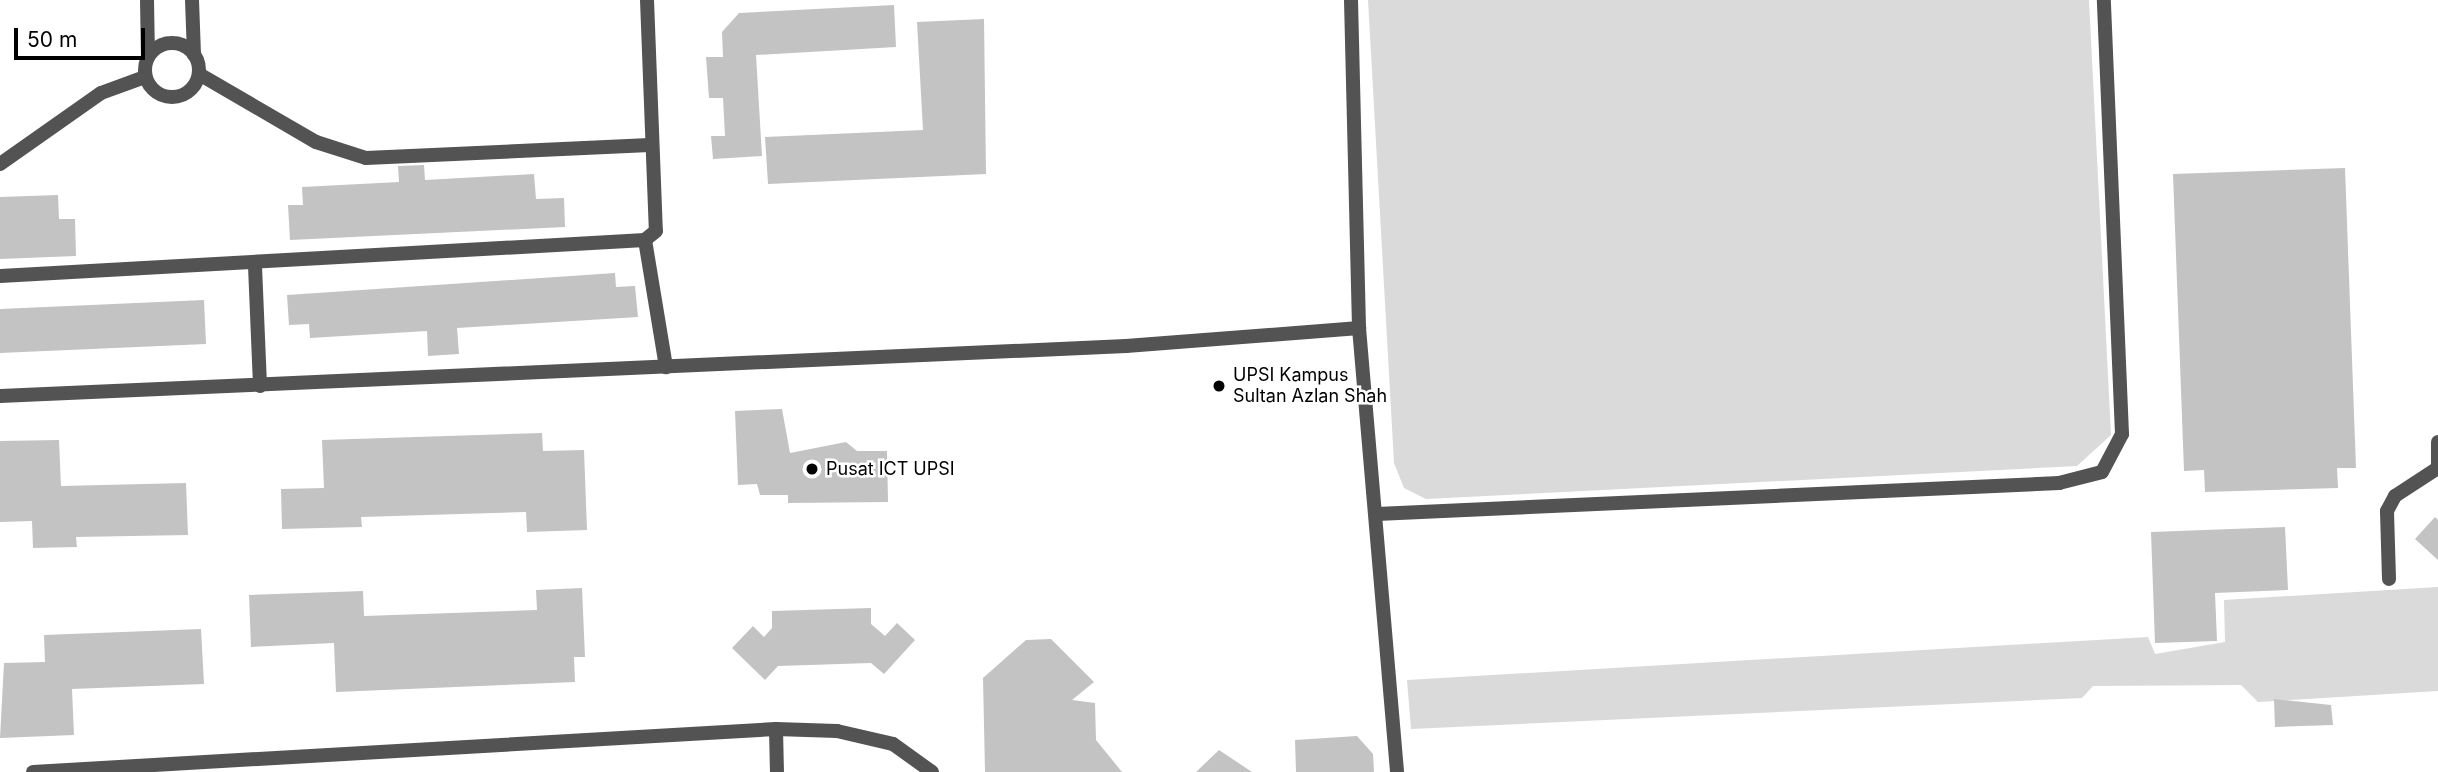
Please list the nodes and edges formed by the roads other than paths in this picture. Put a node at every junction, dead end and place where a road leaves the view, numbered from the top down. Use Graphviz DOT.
graph roads {
  1 [pos="147,0"];
  2 [pos="192,0"];
  3 [pos="647,0"];
  4 [pos="1351,0"];
  5 [pos="2104,0"];
  6 [pos="194,55"];
  7 [pos="148,57"];
  8 [pos="199,74"];
  9 [pos="145,77"];
  10 [pos="650,145"];
  11 [pos="0,164"];
  12 [pos="645,240"];
  13 [pos="254,266"];
  14 [pos="0,276"];
  15 [pos="1359,328"];
  16 [pos="666,367"];
  17 [pos="260,386"];
  18 [pos="0,396"];
  19 [pos="2438,442"];
  20 [pos="2438,469"];
  21 [pos="1377,514"];
  22 [pos="2389,579"];
  23 [pos="776,729"];
  24 [pos="186,769"];
  25 [pos="227,769"];
  26 [pos="33,772"];
  27 [pos="777,772"];
  28 [pos="932,772"];
  29 [pos="1397,772"];
  1 -- 7 [label="street"];
  2 -- 6 [label="street"];
  3 -- 10 [label="street"];
  4 -- 15 [label="street"];
  5 -- 21 [label="street"];
  6 -- 7 [label="street"];
  6 -- 8 [label="street"];
  7 -- 9 [label="street"];
  8 -- 9 [label="street"];
  8 -- 10 [label="street"];
  9 -- 11 [label="street"];
  10 -- 12 [label="street"];
  12 -- 13 [label="street"];
  12 -- 16 [label="street"];
  13 -- 14 [label="street"];
  13 -- 17 [label="street"];
  15 -- 16 [label="street"];
  15 -- 21 [label="street"];
  16 -- 17 [label="street"];
  17 -- 18 [label="street"];
  19 -- 20 [label="street"];
  20 -- 22 [label="street"];
  21 -- 29 [label="street"];
  23 -- 25 [label="street"];
  23 -- 27 [label="street"];
  23 -- 28 [label="street"];
  24 -- 25 [label="street"];
  24 -- 26 [label="street"];
}
